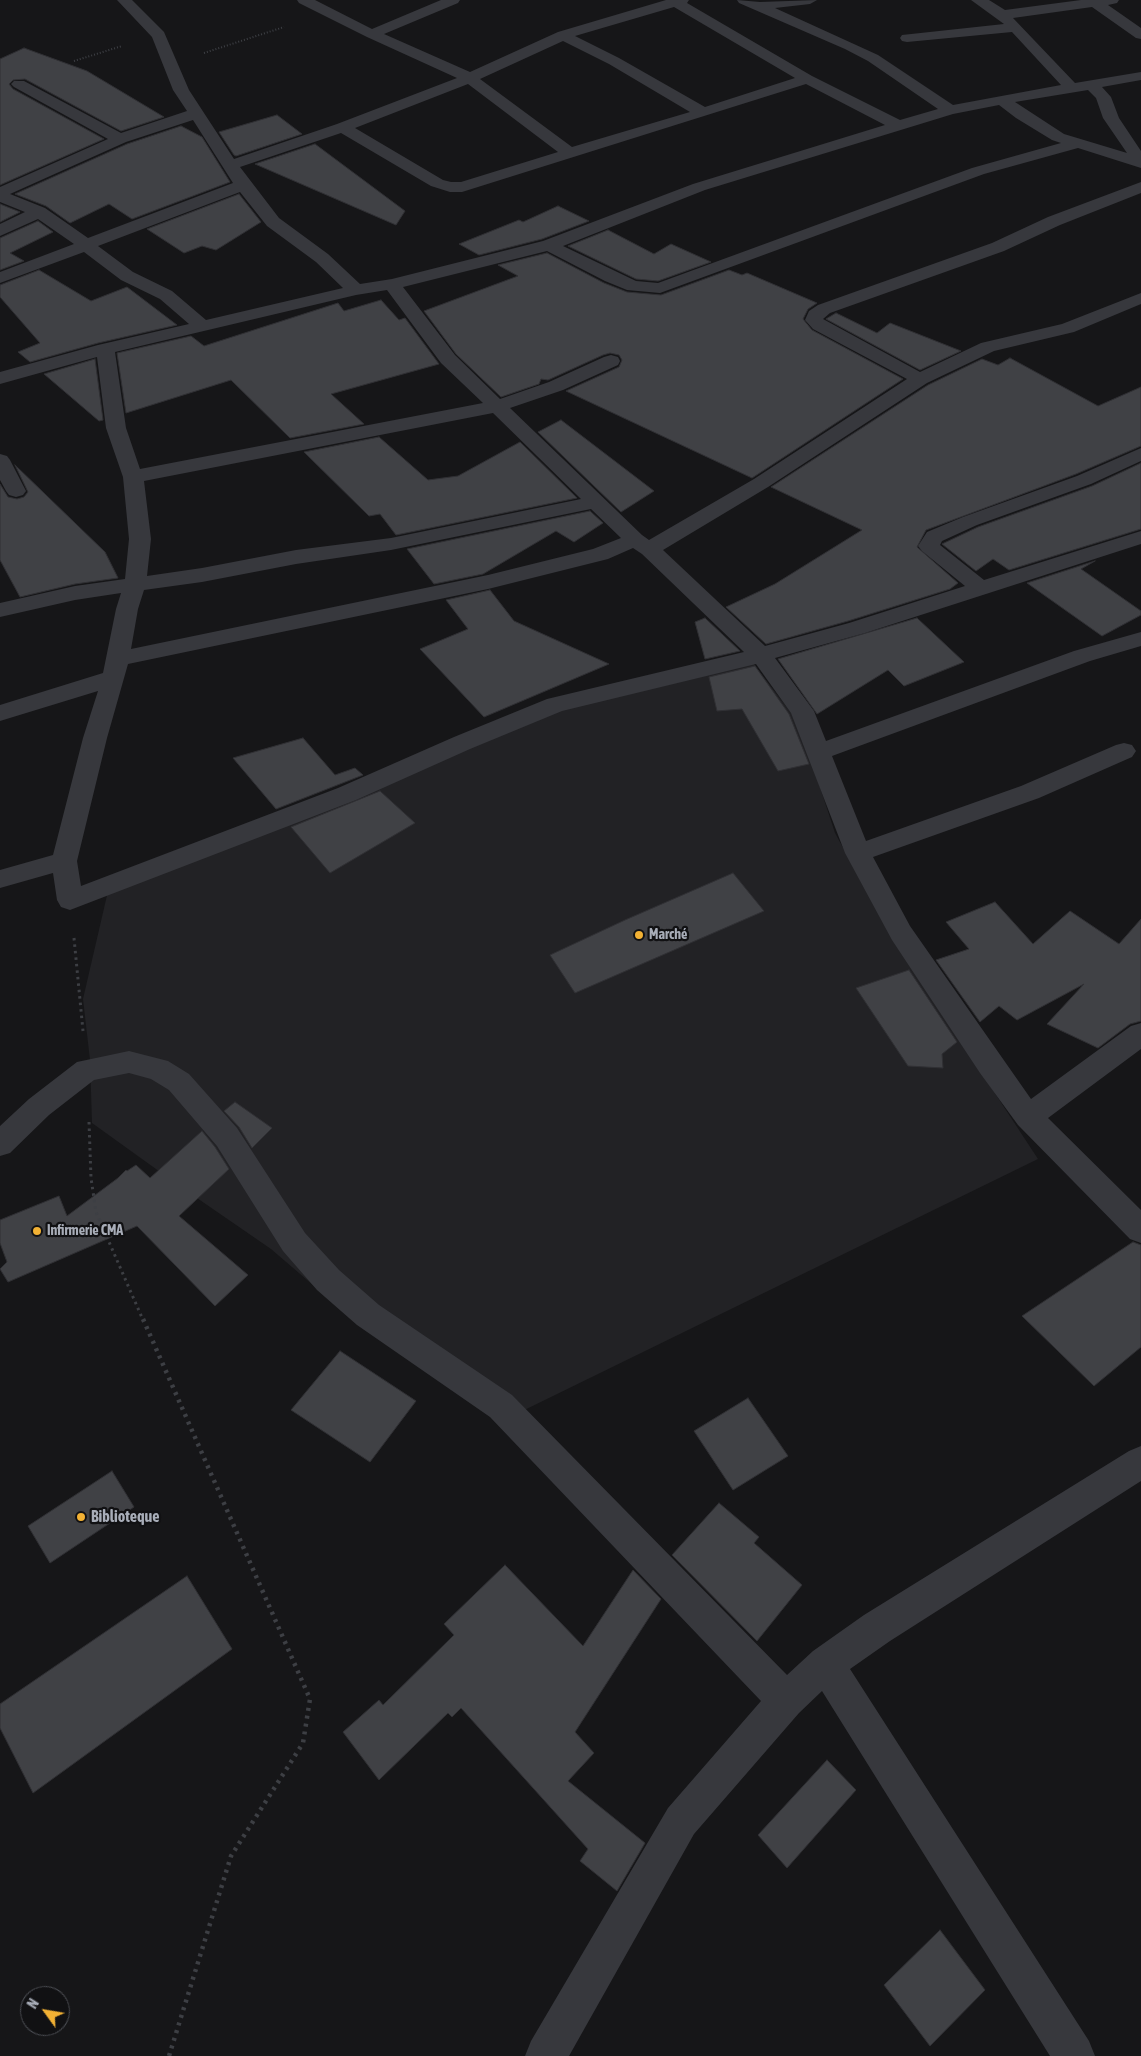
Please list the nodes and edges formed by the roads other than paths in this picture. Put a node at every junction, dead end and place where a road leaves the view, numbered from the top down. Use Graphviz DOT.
graph roads {
  1 [pos="124,0"];
  2 [pos="304,0"];
  3 [pos="340,0"];
  4 [pos="453,0"];
  5 [pos="810,0"];
  6 [pos="978,0"];
  7 [pos="1112,0"];
  8 [pos="679,1"];
  9 [pos="1094,1"];
  10 [pos="751,3"];
  11 [pos="324,11"];
  12 [pos="1002,15"];
  13 [pos="1016,27"];
  14 [pos="372,34"];
  15 [pos="1141,35"];
  16 [pos="563,36"];
  17 [pos="907,38"];
  18 [pos="1141,76"];
  19 [pos="470,78"];
  20 [pos="807,79"];
  21 [pos="19,84"];
  22 [pos="1093,86"];
  23 [pos="1072,88"];
  24 [pos="1002,100"];
  25 [pos="950,110"];
  26 [pos="198,113"];
  27 [pos="703,113"];
  28 [pos="896,125"];
  29 [pos="343,127"];
  30 [pos="120,139"];
  31 [pos="1076,144"];
  32 [pos="570,153"];
  33 [pos="1141,163"];
  34 [pos="231,165"];
  35 [pos="243,185"];
  36 [pos="1141,187"];
  37 [pos="0,192"];
  38 [pos="0,196"];
  39 [pos="39,212"];
  40 [pos="0,231"];
  41 [pos="549,245"];
  42 [pos="87,246"];
  43 [pos="0,278"];
  44 [pos="392,284"];
  45 [pos="356,290"];
  46 [pos="1141,298"];
  47 [pos="203,326"];
  48 [pos="105,349"];
  49 [pos="612,361"];
  50 [pos="0,378"];
  51 [pos="920,379"];
  52 [pos="498,406"];
  53 [pos="1141,454"];
  54 [pos="0,460"];
  55 [pos="133,477"];
  56 [pos="16,491"];
  57 [pos="596,502"];
  58 [pos="1141,537"];
  59 [pos="642,545"];
  60 [pos="135,584"];
  61 [pos="982,589"];
  62 [pos="0,610"];
  63 [pos="1141,639"];
  64 [pos="761,655"];
  65 [pos="116,669"];
  66 [pos="0,713"];
  67 [pos="1124,751"];
  68 [pos="819,752"];
  69 [pos="858,853"];
  70 [pos="64,861"];
  71 [pos="0,878"];
  72 [pos="1141,1034"];
  73 [pos="1028,1117"];
  74 [pos="0,1144"];
  75 [pos="1141,1230"];
  76 [pos="1141,1462"];
  77 [pos="826,1664"];
  78 [pos="786,1700"];
  79 [pos="546,2056"];
  80 [pos="1074,2056"];
  1 -- 26 [label="street"];
  2 -- 11 [label="street"];
  3 -- 11 [label="street"];
  4 -- 14 [label="street"];
  5 -- 10 [label="street"];
  6 -- 12 [label="street"];
  7 -- 9 [label="street"];
  8 -- 16 [label="street"];
  8 -- 20 [label="street"];
  9 -- 12 [label="street"];
  9 -- 15 [label="street"];
  10 -- 25 [label="street"];
  11 -- 14 [label="street"];
  12 -- 13 [label="street"];
  13 -- 17 [label="street"];
  13 -- 23 [label="street"];
  14 -- 19 [label="street"];
  16 -- 19 [label="street"];
  16 -- 27 [label="street"];
  18 -- 22 [label="street"];
  19 -- 29 [label="street"];
  19 -- 32 [label="street"];
  20 -- 27 [label="street"];
  20 -- 28 [label="street"];
  21 -- 30 [label="street"];
  22 -- 23 [label="street"];
  22 -- 33 [label="street"];
  23 -- 24 [label="street"];
  24 -- 25 [label="street"];
  24 -- 31 [label="street"];
  25 -- 28 [label="street"];
  26 -- 30 [label="street"];
  26 -- 34 [label="street"];
  27 -- 32 [label="street"];
  28 -- 41 [label="street"];
  29 -- 32 [label="street"];
  29 -- 34 [label="street"];
  30 -- 37 [label="street"];
  31 -- 33 [label="street"];
  31 -- 41 [label="street"];
  34 -- 35 [label="street"];
  35 -- 42 [label="street"];
  35 -- 45 [label="street"];
  36 -- 51 [label="street"];
  38 -- 39 [label="street"];
  39 -- 40 [label="street"];
  39 -- 42 [label="street"];
  41 -- 44 [label="street"];
  42 -- 43 [label="street"];
  42 -- 47 [label="street"];
  44 -- 45 [label="street"];
  44 -- 52 [label="street"];
  45 -- 47 [label="street"];
  46 -- 51 [label="street"];
  47 -- 48 [label="street"];
  48 -- 50 [label="street"];
  48 -- 55 [label="street"];
  49 -- 52 [label="street"];
  51 -- 59 [label="street"];
  52 -- 55 [label="street"];
  52 -- 57 [label="street"];
  53 -- 61 [label="street"];
  54 -- 56 [label="street"];
  55 -- 60 [label="street"];
  57 -- 59 [label="street"];
  57 -- 60 [label="street"];
  58 -- 61 [label="street"];
  59 -- 64 [label="street"];
  59 -- 65 [label="street"];
  60 -- 62 [label="street"];
  60 -- 65 [label="street"];
  61 -- 64 [label="street"];
  63 -- 68 [label="street"];
  64 -- 68 [label="street"];
  64 -- 70 [label="street"];
  65 -- 66 [label="street"];
  65 -- 70 [label="street"];
  67 -- 69 [label="street"];
  68 -- 69 [label="street"];
  69 -- 73 [label="street"];
  70 -- 71 [label="street"];
  72 -- 73 [label="street"];
  73 -- 75 [label="street"];
  74 -- 78 [label="street"];
  76 -- 77 [label="street"];
  77 -- 78 [label="street"];
  77 -- 80 [label="street"];
  78 -- 79 [label="street"];
}
